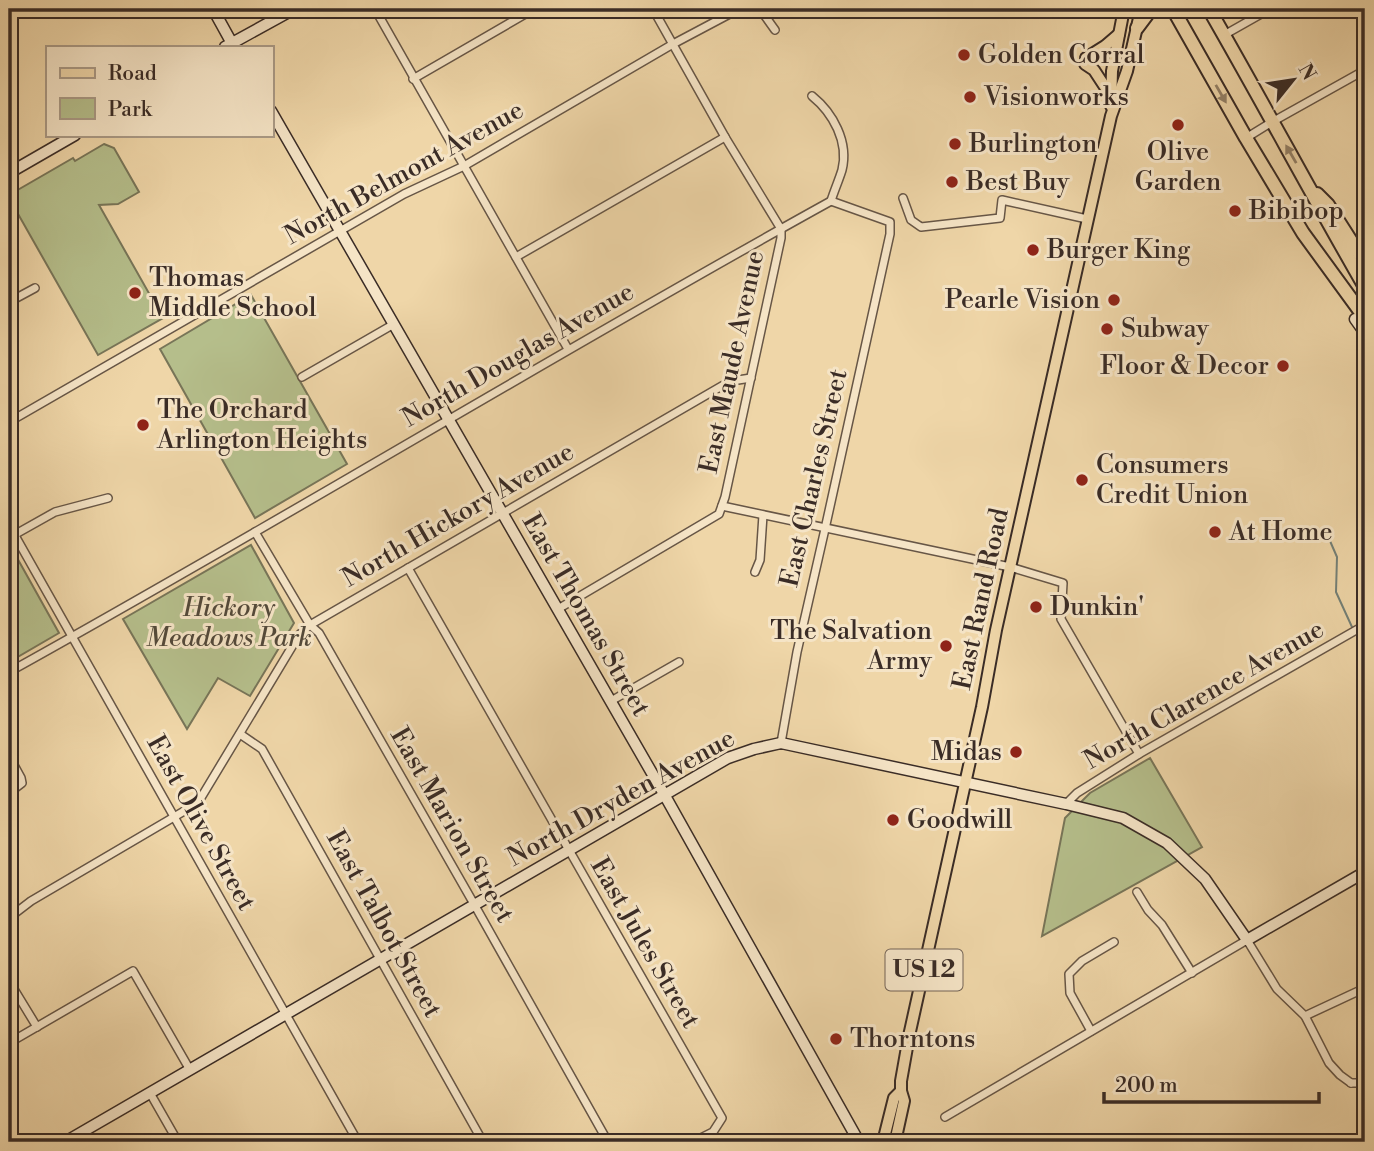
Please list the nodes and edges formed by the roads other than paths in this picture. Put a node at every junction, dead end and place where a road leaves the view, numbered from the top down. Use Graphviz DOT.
graph roads {
  1 [pos="213,9"];
  2 [pos="294,9"];
  3 [pos="374,9"];
  4 [pos="534,9"];
  5 [pos="653,9"];
  6 [pos="727,9"];
  7 [pos="739,9"];
  8 [pos="761,9"];
  9 [pos="1124,9"];
  10 [pos="1141,9"];
  11 [pos="1153,9"];
  12 [pos="1167,9"];
  13 [pos="1209,9"];
  14 [pos="1270,9"];
  15 [pos="1176,15"];
  16 [pos="722,18"];
  17 [pos="1137,27"];
  18 [pos="775,30"];
  19 [pos="1119,34"];
  20 [pos="1224,35"];
  21 [pos="673,44"];
  22 [pos="231,46"];
  23 [pos="1365,71"];
  24 [pos="413,79"];
  25 [pos="812,96"];
  26 [pos="1111,96"];
  27 [pos="273,114"];
  28 [pos="1111,116"];
  29 [pos="1272,122"];
  30 [pos="73,136"];
  31 [pos="725,137"];
  32 [pos="1246,138"];
  33 [pos="464,166"];
  34 [pos="9,173"];
  35 [pos="1309,186"];
  36 [pos="903,198"];
  37 [pos="831,201"];
  38 [pos="1087,219"];
  39 [pos="780,229"];
  40 [pos="340,231"];
  41 [pos="516,257"];
  42 [pos="1365,263"];
  43 [pos="1365,287"];
  44 [pos="35,288"];
  45 [pos="9,302"];
  46 [pos="1360,319"];
  47 [pos="394,324"];
  48 [pos="1365,334"];
  49 [pos="568,349"];
  50 [pos="302,377"];
  51 [pos="751,379"];
  52 [pos="449,420"];
  53 [pos="9,422"];
  54 [pos="108,498"];
  55 [pos="723,506"];
  56 [pos="503,513"];
  57 [pos="763,515"];
  58 [pos="9,525"];
  59 [pos="825,529"];
  60 [pos="255,532"];
  61 [pos="15,535"];
  62 [pos="1010,567"];
  63 [pos="408,568"];
  64 [pos="755,572"];
  65 [pos="558,609"];
  66 [pos="310,625"];
  67 [pos="1365,625"];
  68 [pos="72,637"];
  69 [pos="679,662"];
  70 [pos="9,673"];
  71 [pos="611,701"];
  72 [pos="240,734"];
  73 [pos="780,743"];
  74 [pos="1139,754"];
  75 [pos="9,756"];
  76 [pos="965,783"];
  77 [pos="9,793"];
  78 [pos="664,794"];
  79 [pos="1066,804"];
  80 [pos="174,817"];
  81 [pos="568,851"];
  82 [pos="1365,872"];
  83 [pos="1137,892"];
  84 [pos="474,904"];
  85 [pos="9,920"];
  86 [pos="1247,940"];
  87 [pos="1114,942"];
  88 [pos="380,959"];
  89 [pos="1192,973"];
  90 [pos="9,981"];
  91 [pos="1365,988"];
  92 [pos="285,1014"];
  93 [pos="1304,1016"];
  94 [pos="37,1027"];
  95 [pos="1091,1031"];
  96 [pos="9,1043"];
  97 [pos="190,1070"];
  98 [pos="1365,1083"];
  99 [pos="901,1091"];
  100 [pos="150,1093"];
  101 [pos="945,1117"];
  102 [pos="65,1142"];
  103 [pos="178,1142"];
  104 [pos="358,1142"];
  105 [pos="483,1142"];
  106 [pos="608,1142"];
  107 [pos="694,1142"];
  108 [pos="859,1142"];
  109 [pos="883,1142"];
  110 [pos="895,1142"];
  1 -- 22 [label="street"];
  2 -- 22 [label="street"];
  3 -- 24 [label="street"];
  4 -- 24 [label="street"];
  5 -- 21 [label="street, East Maude Avenue"];
  6 -- 16 [label="street"];
  7 -- 16 [label="street, North Belmont Avenue"];
  8 -- 18 [label="street"];
  9 -- 19 [label="main road, East Rand Road / US 12"];
  10 -- 17 [label="main road, East Rand Road / US 12"];
  11 -- 17 [label="highway"];
  12 -- 15 [label="highway"];
  13 -- 20 [label="highway"];
  14 -- 20 [label="street"];
  15 -- 32 [label="highway, one-way"];
  16 -- 21 [label="street, North Belmont Avenue"];
  17 -- 28 [label="main road, East Rand Road / US 12"];
  19 -- 26 [label="main road, East Rand Road / US 12"];
  19 -- 26 [label="main road"];
  20 -- 29 [label="highway"];
  21 -- 31 [label="street, East Maude Avenue"];
  21 -- 33 [label="street, North Belmont Avenue"];
  23 -- 29 [label="street"];
  24 -- 33 [label="street"];
  25 -- 37 [label="street"];
  26 -- 28 [label="main road, East Rand Road / US 12"];
  27 -- 40 [label="street, East Thomas Street"];
  28 -- 38 [label="main road, East Rand Road / US 12"];
  29 -- 32 [label="street"];
  35 -- 29 [label="highway, one-way"];
  30 -- 34 [label="street"];
  31 -- 39 [label="street, East Maude Avenue"];
  31 -- 41 [label="street"];
  32 -- 46 [label="highway"];
  33 -- 40 [label="street, North Belmont Avenue"];
  33 -- 41 [label="street"];
  35 -- 42 [label="highway"];
  35 -- 43 [label="highway"];
  36 -- 38 [label="street"];
  37 -- 39 [label="street, North Douglas Avenue"];
  37 -- 59 [label="street, East Charles Street"];
  38 -- 62 [label="main road, East Rand Road / US 12"];
  39 -- 49 [label="street, North Douglas Avenue"];
  39 -- 51 [label="street, East Maude Avenue"];
  40 -- 47 [label="street, East Thomas Street"];
  40 -- 53 [label="street, North Belmont Avenue"];
  41 -- 49 [label="street"];
  44 -- 45 [label="street"];
  46 -- 48 [label="street"];
  47 -- 50 [label="street"];
  47 -- 52 [label="street, East Thomas Street"];
  49 -- 52 [label="street, North Douglas Avenue"];
  51 -- 55 [label="street, East Maude Avenue"];
  51 -- 56 [label="street, North Hickory Avenue"];
  52 -- 56 [label="street, East Thomas Street"];
  52 -- 60 [label="street, North Douglas Avenue"];
  54 -- 61 [label="street"];
  55 -- 57 [label="street"];
  55 -- 65 [label="street"];
  56 -- 63 [label="street, North Hickory Avenue"];
  56 -- 65 [label="street, East Thomas Street"];
  57 -- 59 [label="street"];
  57 -- 64 [label="street"];
  58 -- 61 [label="street, East Olive Street"];
  59 -- 62 [label="street"];
  59 -- 73 [label="street, East Charles Street"];
  60 -- 66 [label="street, East Marion Street"];
  60 -- 68 [label="street, North Douglas Avenue"];
  61 -- 68 [label="street, East Olive Street"];
  62 -- 74 [label="street"];
  62 -- 76 [label="main road, East Rand Road / US 12"];
  63 -- 66 [label="street, North Hickory Avenue"];
  63 -- 81 [label="street, East Jules Street"];
  65 -- 71 [label="street, East Thomas Street"];
  66 -- 72 [label="street, North Hickory Avenue"];
  66 -- 84 [label="street, East Marion Street"];
  67 -- 74 [label="street, North Clarence Avenue"];
  68 -- 70 [label="street, North Douglas Avenue"];
  68 -- 80 [label="street, East Olive Street"];
  69 -- 71 [label="street"];
  71 -- 78 [label="street, East Thomas Street"];
  72 -- 80 [label="street, North Hickory Avenue"];
  72 -- 88 [label="street, East Talbot Street"];
  73 -- 76 [label="street, North Dryden Avenue"];
  73 -- 78 [label="street, North Dryden Avenue"];
  74 -- 79 [label="street, North Clarence Avenue"];
  75 -- 77 [label="street"];
  76 -- 79 [label="street, North Dryden Avenue"];
  76 -- 99 [label="main road, East Rand Road / US 12"];
  78 -- 81 [label="street, North Dryden Avenue"];
  78 -- 108 [label="street, East Thomas Street"];
  79 -- 86 [label="street, North Dryden Avenue"];
  80 -- 85 [label="street, North Hickory Avenue"];
  80 -- 92 [label="street, East Olive Street"];
  81 -- 84 [label="street, North Dryden Avenue"];
  81 -- 107 [label="street, East Jules Street"];
  82 -- 86 [label="street"];
  83 -- 89 [label="street"];
  84 -- 88 [label="street, North Dryden Avenue"];
  84 -- 106 [label="street, East Marion Street"];
  86 -- 89 [label="street"];
  86 -- 93 [label="street"];
  87 -- 95 [label="street"];
  88 -- 92 [label="street, North Dryden Avenue"];
  88 -- 105 [label="street, East Talbot Street"];
  89 -- 95 [label="street"];
  90 -- 94 [label="street"];
  91 -- 93 [label="street"];
  92 -- 97 [label="street, North Dryden Avenue"];
  92 -- 104 [label="street, East Olive Street"];
  93 -- 98 [label="street"];
  94 -- 96 [label="street"];
  94 -- 97 [label="street"];
  95 -- 101 [label="street"];
  97 -- 100 [label="street, North Dryden Avenue"];
  99 -- 109 [label="main road, East Rand Road / US 12"];
  99 -- 110 [label="main road, East Rand Road / US 12"];
  100 -- 102 [label="street, North Dryden Avenue"];
  100 -- 103 [label="street"];
}
